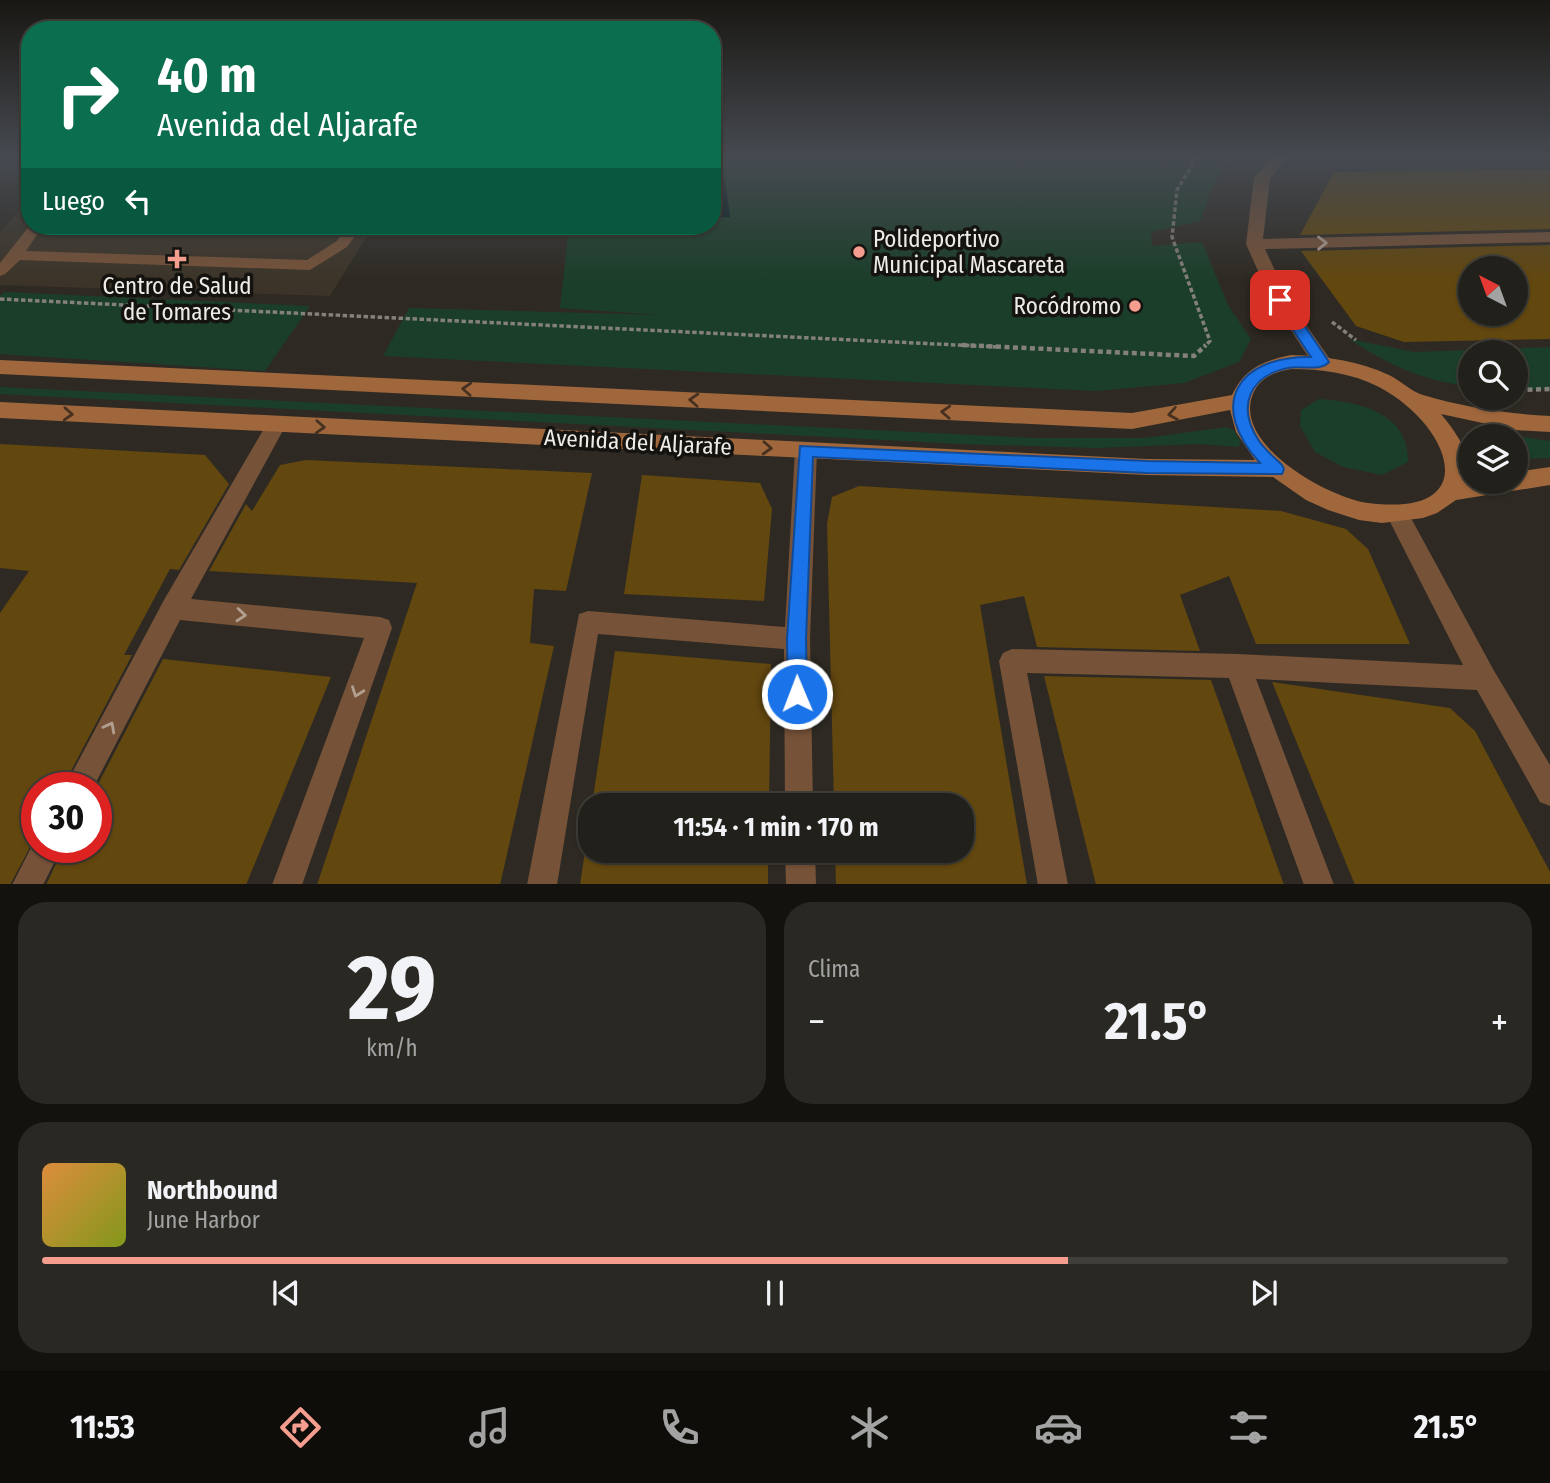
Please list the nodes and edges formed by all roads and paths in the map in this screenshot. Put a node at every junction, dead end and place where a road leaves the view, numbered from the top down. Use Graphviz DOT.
graph roads {
  1 [pos="1176,198"];
  2 [pos="1260,198"];
  3 [pos="30,235"];
  4 [pos="348,235"];
  5 [pos="1550,237"];
  6 [pos="1254,244"];
  7 [pos="16,255"];
  8 [pos="0,271"];
  9 [pos="0,299"];
  10 [pos="1322,362"];
  11 [pos="0,367"];
  12 [pos="1550,389"];
  13 [pos="1528,390"];
  14 [pos="1240,401"];
  15 [pos="1416,401"];
  16 [pos="0,410"];
  17 [pos="1550,424"];
  18 [pos="276,425"];
  19 [pos="806,450"];
  20 [pos="1276,469"];
  21 [pos="1550,476"];
  22 [pos="1528,479"];
  23 [pos="1458,491"];
  24 [pos="1450,492"];
  25 [pos="1397,514"];
  26 [pos="173,608"];
  27 [pos="797,639"];
  28 [pos="1238,666"];
  29 [pos="1484,678"];
  30 [pos="86,772"];
  31 [pos="1550,792"];
  32 [pos="799,793"];
  33 [pos="38,863"];
  34 [pos="800,863"];
  35 [pos="27,884"];
  36 [pos="287,884"];
  37 [pos="542,884"];
  38 [pos="800,884"];
  39 [pos="1053,884"];
  40 [pos="1320,884"];
  1 -- 9 [label="path"];
  2 -- 6 [label="street"];
  3 -- 7 [label="lane"];
  4 -- 7 [label="lane"];
  6 -- 5 [label="street, one-way"];
  6 -- 10 [label="street"];
  7 -- 8 [label="lane"];
  10 -- 14 [label="main road"];
  10 -- 15 [label="main road"];
  14 -- 11 [label="main road, Avenida del Aljarafe, one-way"];
  12 -- 13 [label="path"];
  14 -- 20 [label="main road"];
  15 -- 17 [label="main road"];
  15 -- 24 [label="main road"];
  16 -- 18 [label="main road, Avenida del Aljarafe, one-way"];
  18 -- 19 [label="main road, Avenida del Aljarafe, one-way"];
  18 -- 26 [label="street"];
  19 -- 20 [label="main road, Avenida del Aljarafe"];
  19 -- 27 [label="street"];
  20 -- 25 [label="main road"];
  21 -- 22 [label="main road"];
  23 -- 24 [label="main road"];
  24 -- 25 [label="main road"];
  25 -- 29 [label="street"];
  30 -- 26 [label="street, one-way"];
  26 -- 36 [label="street, one-way"];
  27 -- 32 [label="street"];
  27 -- 37 [label="street"];
  28 -- 29 [label="street"];
  28 -- 39 [label="street"];
  28 -- 40 [label="street"];
  29 -- 31 [label="street"];
  33 -- 35 [label="street"];
  34 -- 38 [label="street"];
}
